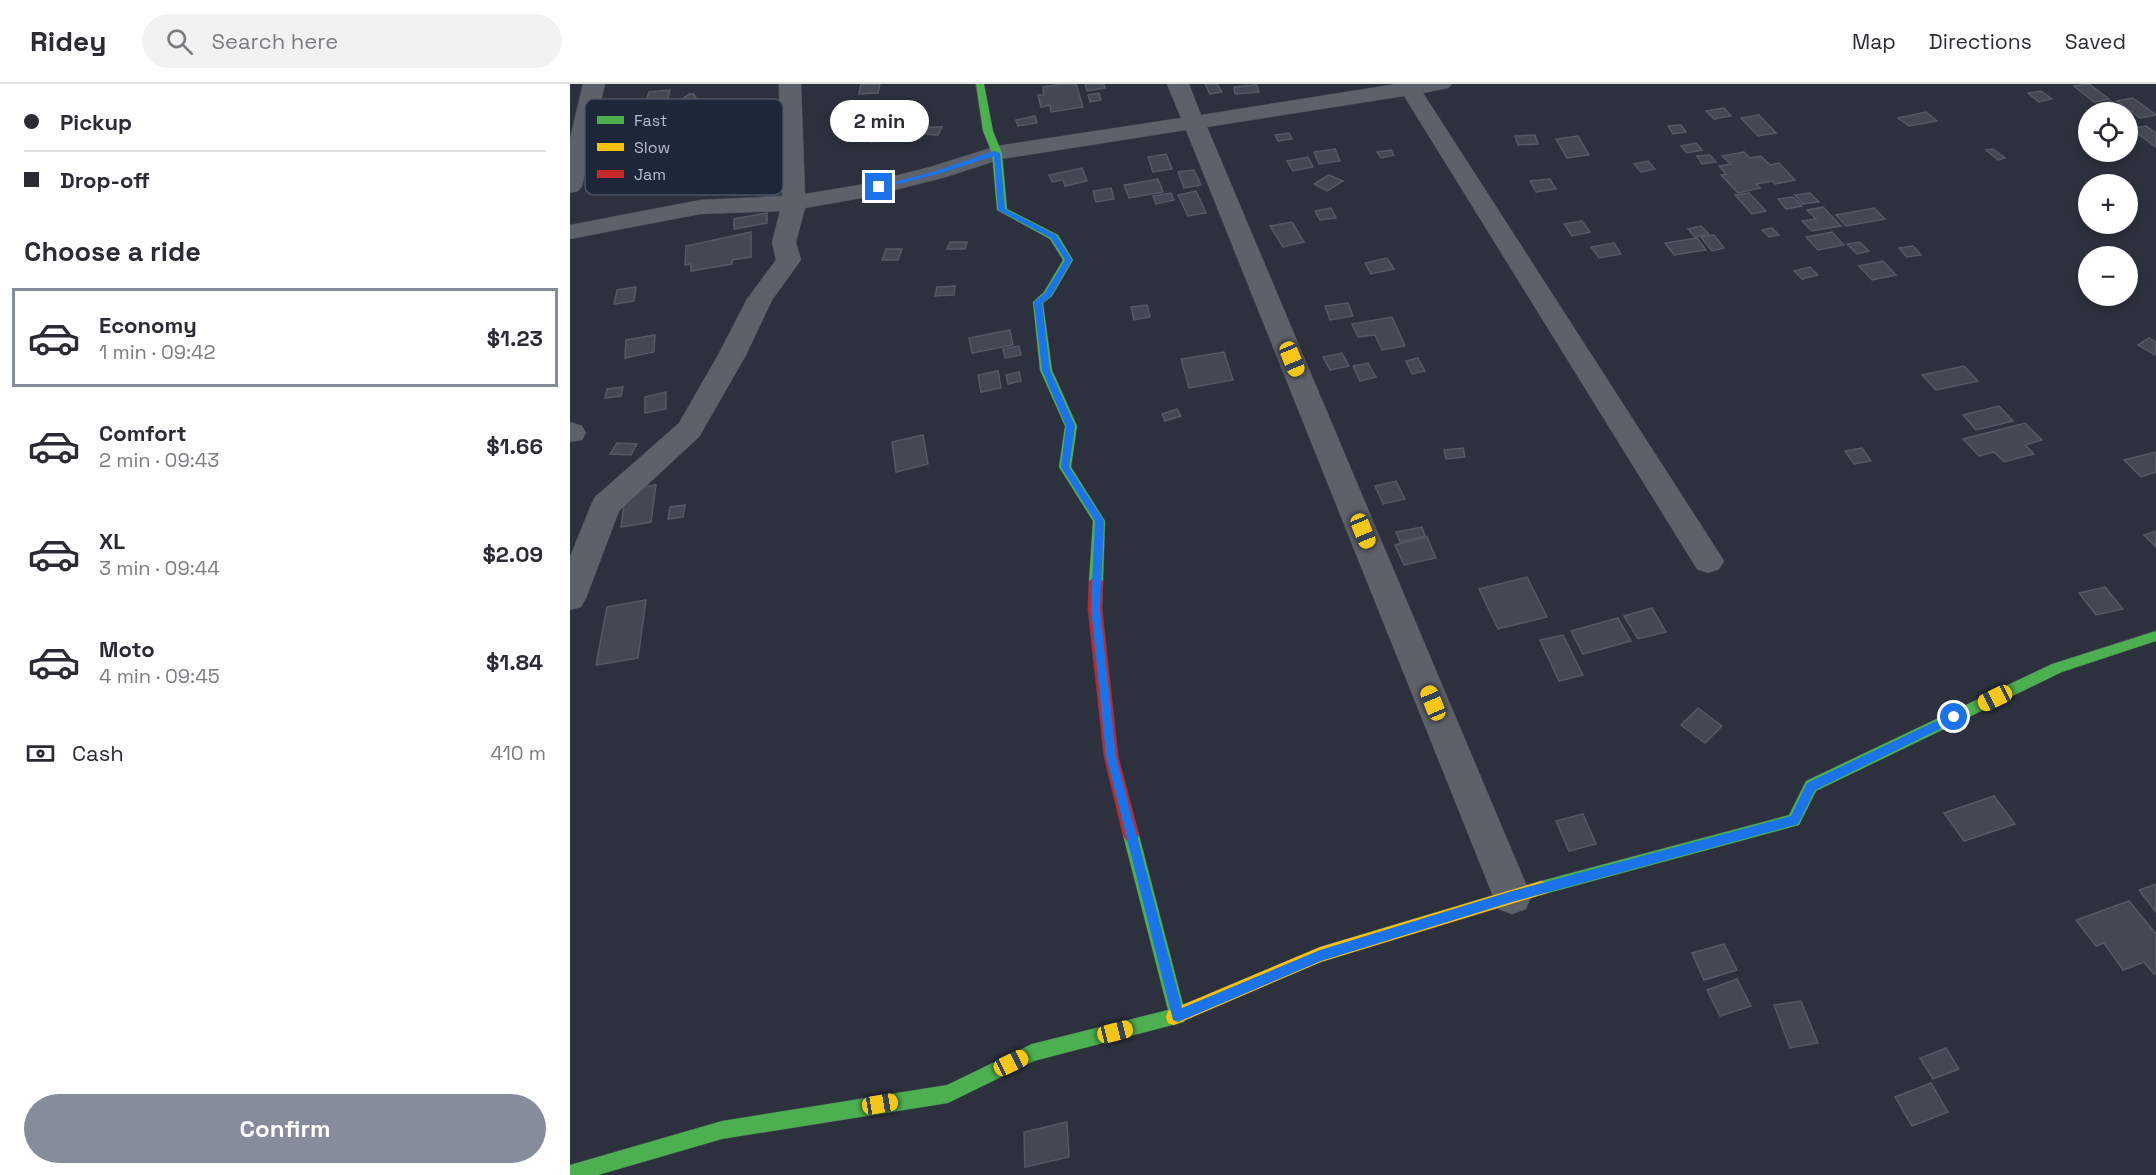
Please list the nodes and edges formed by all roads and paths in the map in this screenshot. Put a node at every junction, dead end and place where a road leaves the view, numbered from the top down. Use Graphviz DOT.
graph roads {
  1 [pos="594,84"];
  2 [pos="790,84"];
  3 [pos="980,84"];
  4 [pos="1178,84"];
  5 [pos="1441,84"];
  6 [pos="1408,86"];
  7 [pos="590,99"];
  8 [pos="585,122"];
  9 [pos="1194,122"];
  10 [pos="997,153"];
  11 [pos="570,186"];
  12 [pos="570,191"];
  13 [pos="794,202"];
  14 [pos="595,228"];
  15 [pos="570,232"];
  16 [pos="1708,561"];
  17 [pos="570,598"];
  18 [pos="2156,636"];
  19 [pos="1512,896"];
  20 [pos="1178,1016"];
  21 [pos="570,1174"];
  1 -- 7 [label="street"];
  2 -- 13 [label="street"];
  3 -- 10 [label="street"];
  4 -- 9 [label="street"];
  5 -- 6 [label="street"];
  6 -- 9 [label="street"];
  6 -- 16 [label="street"];
  8 -- 11 [label="street"];
  9 -- 10 [label="street"];
  9 -- 19 [label="street"];
  10 -- 13 [label="street"];
  10 -- 20 [label="street"];
  12 -- 14 [label="street"];
  13 -- 14 [label="street"];
  13 -- 17 [label="street"];
  14 -- 15 [label="street"];
  18 -- 19 [label="street"];
  19 -- 20 [label="street"];
  20 -- 21 [label="street"];
}
